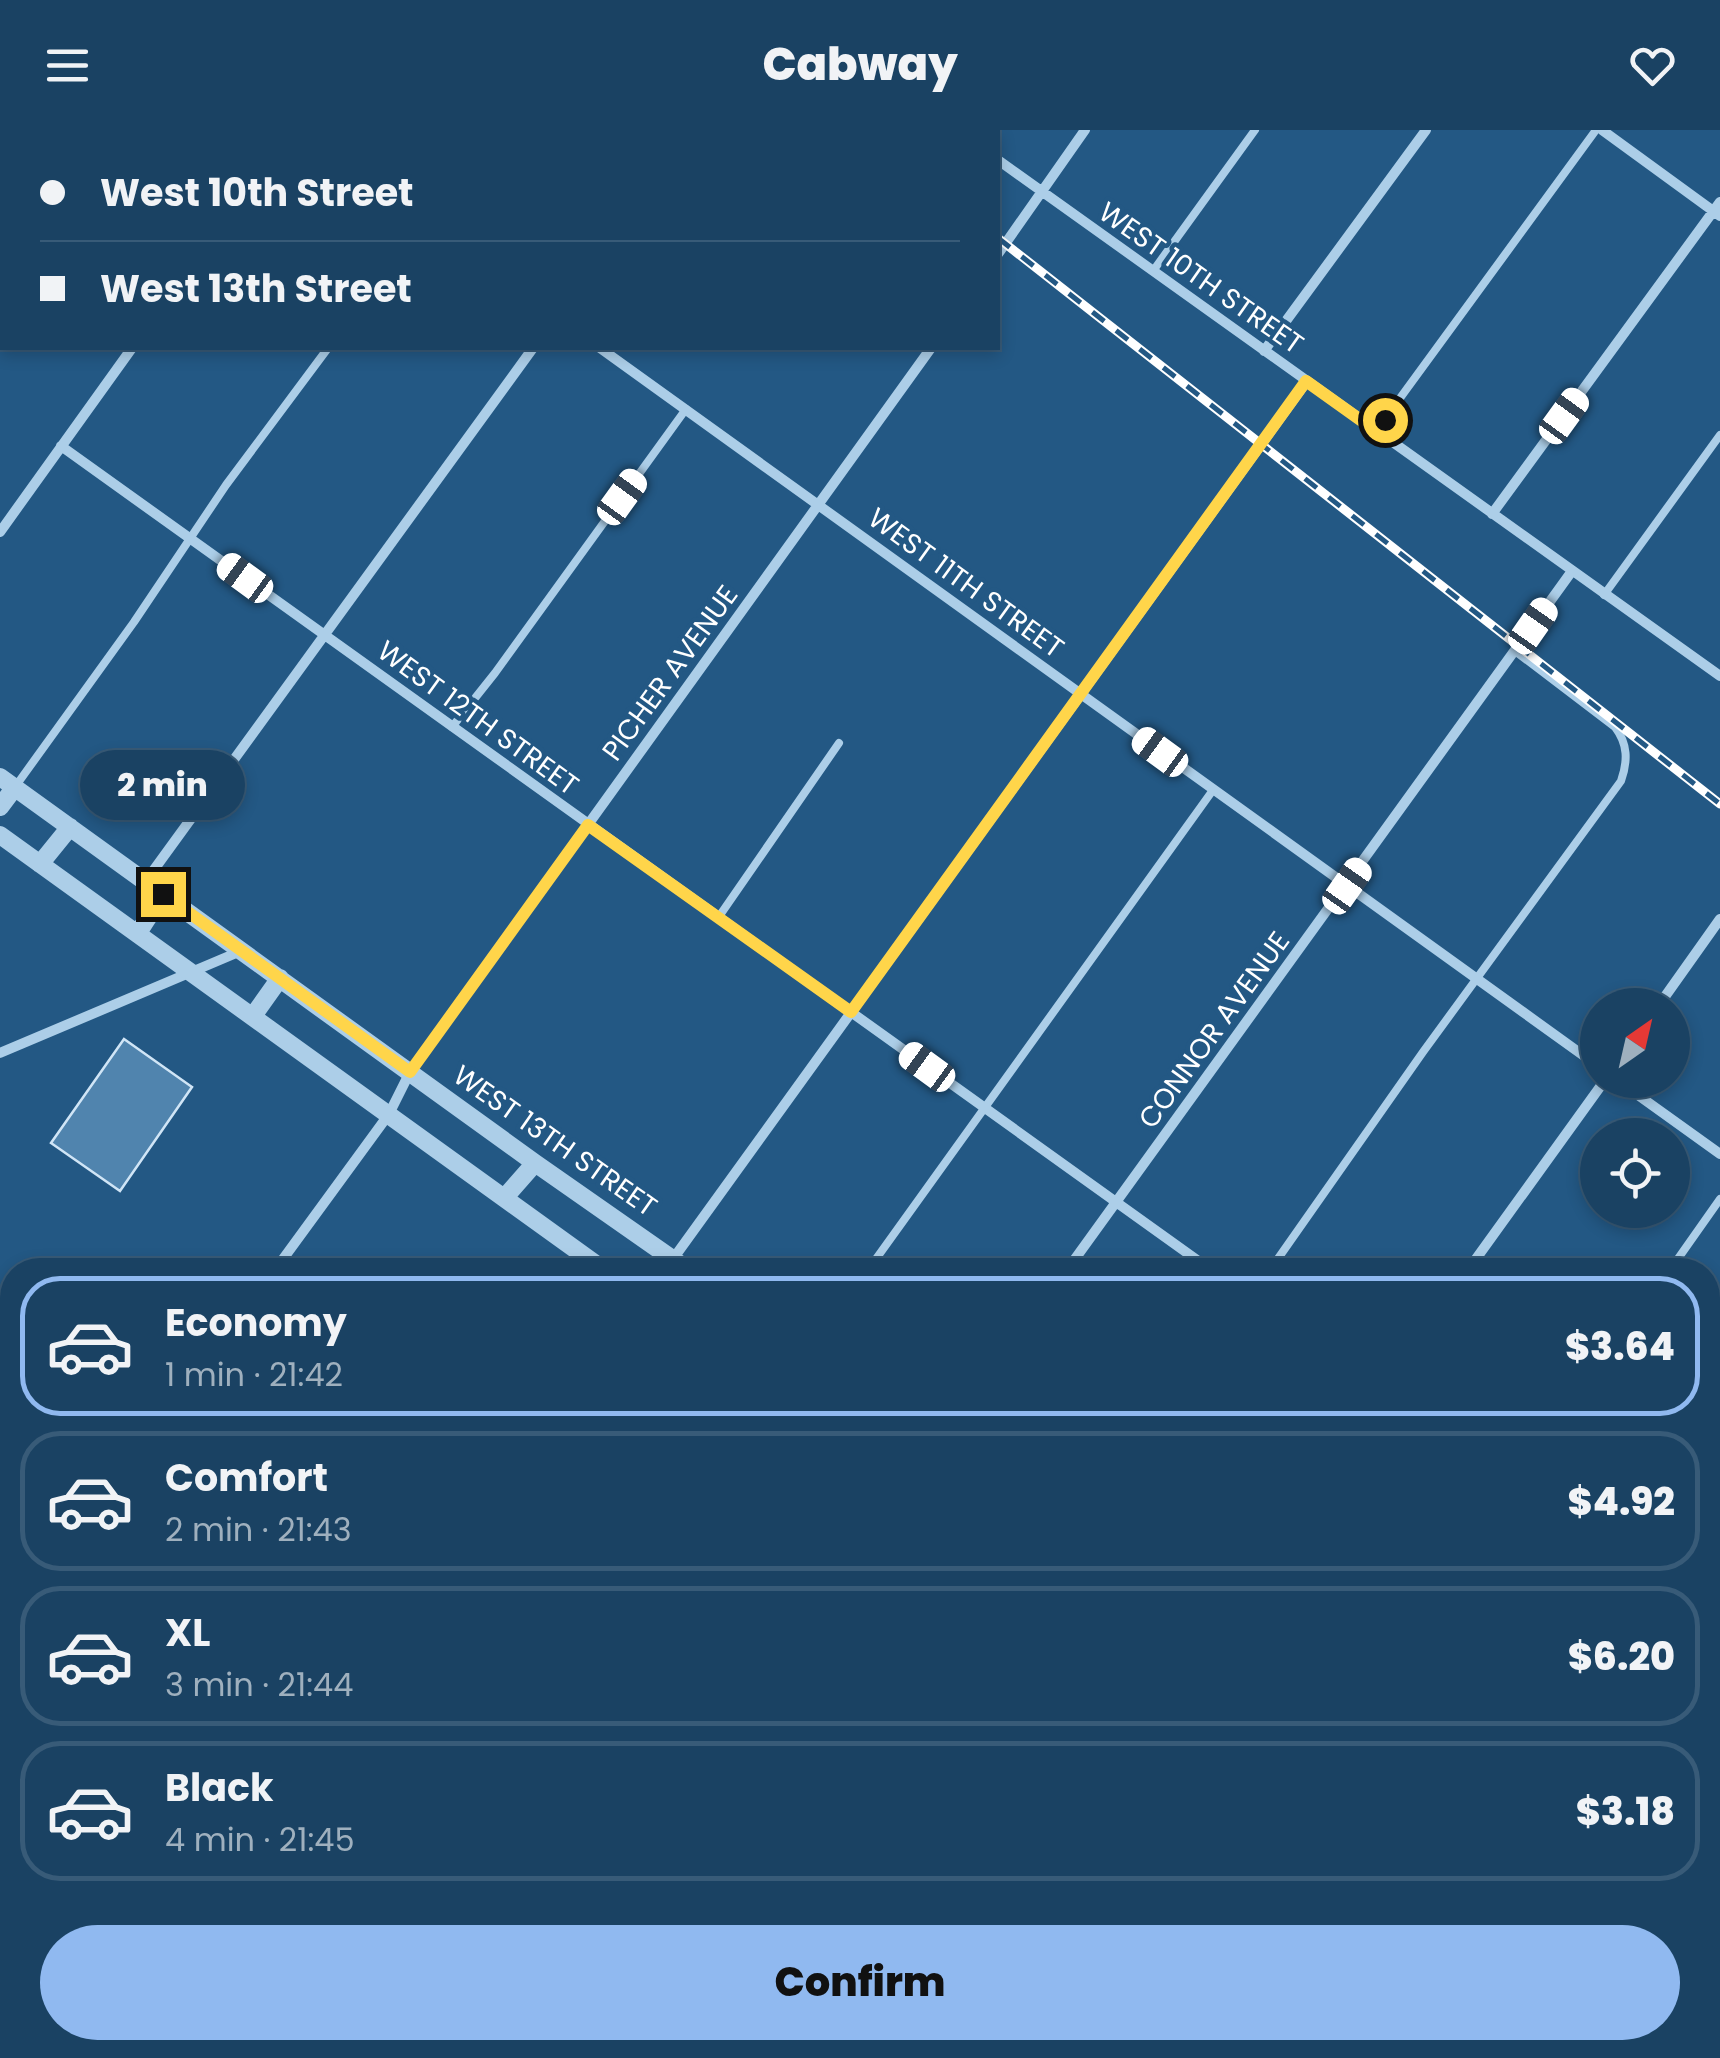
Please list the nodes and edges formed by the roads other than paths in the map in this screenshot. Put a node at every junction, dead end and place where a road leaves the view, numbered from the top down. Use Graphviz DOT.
graph roads {
  1 [pos="1085,130"];
  2 [pos="1256,130"];
  3 [pos="1426,130"];
  4 [pos="1599,130"];
  5 [pos="1000,162"];
  6 [pos="1040,192"];
  7 [pos="1718,210"];
  8 [pos="1000,251"];
  9 [pos="1153,271"];
  10 [pos="131,350"];
  11 [pos="327,350"];
  12 [pos="532,350"];
  13 [pos="603,350"];
  14 [pos="929,350"];
  15 [pos="1264,351"];
  16 [pos="1306,381"];
  17 [pos="686,409"];
  18 [pos="1376,431"];
  19 [pos="1720,436"];
  20 [pos="61,446"];
  21 [pos="818,504"];
  22 [pos="1492,514"];
  23 [pos="0,532"];
  24 [pos="191,539"];
  25 [pos="1572,572"];
  26 [pos="1604,595"];
  27 [pos="326,635"];
  28 [pos="1515,650"];
  29 [pos="1720,676"];
  30 [pos="1082,695"];
  31 [pos="452,727"];
  32 [pos="839,743"];
  33 [pos="8,782"];
  34 [pos="1213,790"];
  35 [pos="0,807"];
  36 [pos="588,825"];
  37 [pos="70,827"];
  38 [pos="0,835"];
  39 [pos="40,864"];
  40 [pos="145,882"];
  41 [pos="1347,886"];
  42 [pos="163,894"];
  43 [pos="718,918"];
  44 [pos="1720,919"];
  45 [pos="138,934"];
  46 [pos="242,950"];
  47 [pos="193,973"];
  48 [pos="280,978"];
  49 [pos="1476,978"];
  50 [pos="1670,988"];
  51 [pos="851,1012"];
  52 [pos="253,1016"];
  53 [pos="0,1053"];
  54 [pos="1580,1053"];
  55 [pos="410,1072"];
  56 [pos="1592,1098"];
  57 [pos="1642,1098"];
  58 [pos="984,1108"];
  59 [pos="389,1114"];
  60 [pos="1720,1154"];
  61 [pos="535,1164"];
  62 [pos="506,1196"];
  63 [pos="1720,1199"];
  64 [pos="1116,1202"];
  65 [pos="284,1258"];
  66 [pos="588,1258"];
  67 [pos="671,1258"];
  68 [pos="684,1258"];
  69 [pos="877,1258"];
  70 [pos="1076,1258"];
  71 [pos="1194,1258"];
  72 [pos="1278,1258"];
  73 [pos="1477,1258"];
  74 [pos="1678,1258"];
  1 -- 6 [label="street"];
  2 -- 9 [label="lane"];
  3 -- 15 [label="street"];
  4 -- 7 [label="street"];
  4 -- 18 [label="lane"];
  5 -- 6 [label="street, WEST 10TH STREET"];
  6 -- 8 [label="street"];
  6 -- 9 [label="street, WEST 10TH STREET"];
  7 -- 22 [label="street"];
  9 -- 15 [label="street, WEST 10TH STREET"];
  10 -- 20 [label="street"];
  11 -- 24 [label="lane"];
  12 -- 27 [label="street"];
  13 -- 17 [label="street, WEST 11TH STREET"];
  14 -- 21 [label="street, PICHER AVENUE"];
  15 -- 16 [label="street, WEST 10TH STREET"];
  16 -- 18 [label="street, WEST 10TH STREET"];
  16 -- 30 [label="street"];
  17 -- 21 [label="street, WEST 11TH STREET"];
  17 -- 31 [label="lane"];
  18 -- 22 [label="street, WEST 10TH STREET"];
  19 -- 26 [label="lane"];
  20 -- 23 [label="street"];
  20 -- 24 [label="street, WEST 12TH STREET"];
  21 -- 30 [label="street, WEST 11TH STREET"];
  21 -- 36 [label="street, PICHER AVENUE"];
  22 -- 25 [label="street, WEST 10TH STREET"];
  24 -- 27 [label="street, WEST 12TH STREET"];
  24 -- 33 [label="lane"];
  25 -- 26 [label="street, WEST 10TH STREET"];
  25 -- 28 [label="street, CONNOR AVENUE"];
  26 -- 29 [label="street, WEST 10TH STREET"];
  27 -- 31 [label="street, WEST 12TH STREET"];
  27 -- 40 [label="street"];
  28 -- 41 [label="street, CONNOR AVENUE"];
  28 -- 49 [label="lane"];
  30 -- 34 [label="street, WEST 11TH STREET"];
  30 -- 51 [label="street"];
  31 -- 36 [label="street, WEST 12TH STREET"];
  32 -- 43 [label="lane"];
  33 -- 35 [label="street"];
  33 -- 37 [label="street, WEST 13TH STREET"];
  34 -- 41 [label="street, WEST 11TH STREET"];
  34 -- 58 [label="lane"];
  36 -- 43 [label="street, WEST 12TH STREET"];
  36 -- 55 [label="street, PICHER AVENUE"];
  37 -- 39 [label="street"];
  37 -- 40 [label="street, WEST 13TH STREET"];
  38 -- 39 [label="street"];
  39 -- 45 [label="street"];
  40 -- 42 [label="street, WEST 13TH STREET"];
  41 -- 49 [label="street, WEST 11TH STREET"];
  41 -- 64 [label="street, CONNOR AVENUE"];
  42 -- 45 [label="street"];
  42 -- 46 [label="street, WEST 13TH STREET"];
  43 -- 51 [label="street, WEST 12TH STREET"];
  44 -- 50 [label="street"];
  45 -- 47 [label="street"];
  46 -- 47 [label="street"];
  46 -- 48 [label="street, WEST 13TH STREET"];
  47 -- 52 [label="street"];
  47 -- 53 [label="street"];
  48 -- 52 [label="street"];
  48 -- 55 [label="street, WEST 13TH STREET"];
  49 -- 54 [label="street, WEST 11TH STREET"];
  49 -- 72 [label="lane"];
  51 -- 58 [label="street, WEST 12TH STREET"];
  51 -- 68 [label="street"];
  52 -- 59 [label="street"];
  55 -- 59 [label="street, PICHER AVENUE"];
  55 -- 61 [label="street, WEST 13TH STREET"];
  56 -- 73 [label="street"];
  57 -- 60 [label="street"];
  58 -- 64 [label="street, WEST 12TH STREET"];
  58 -- 69 [label="lane"];
  59 -- 62 [label="street"];
  59 -- 65 [label="street, PICHER AVENUE"];
  61 -- 62 [label="street"];
  61 -- 67 [label="street, WEST 13TH STREET"];
  62 -- 66 [label="street"];
  63 -- 74 [label="lane"];
  64 -- 70 [label="street, CONNOR AVENUE"];
  64 -- 71 [label="street, WEST 12TH STREET"];
}
